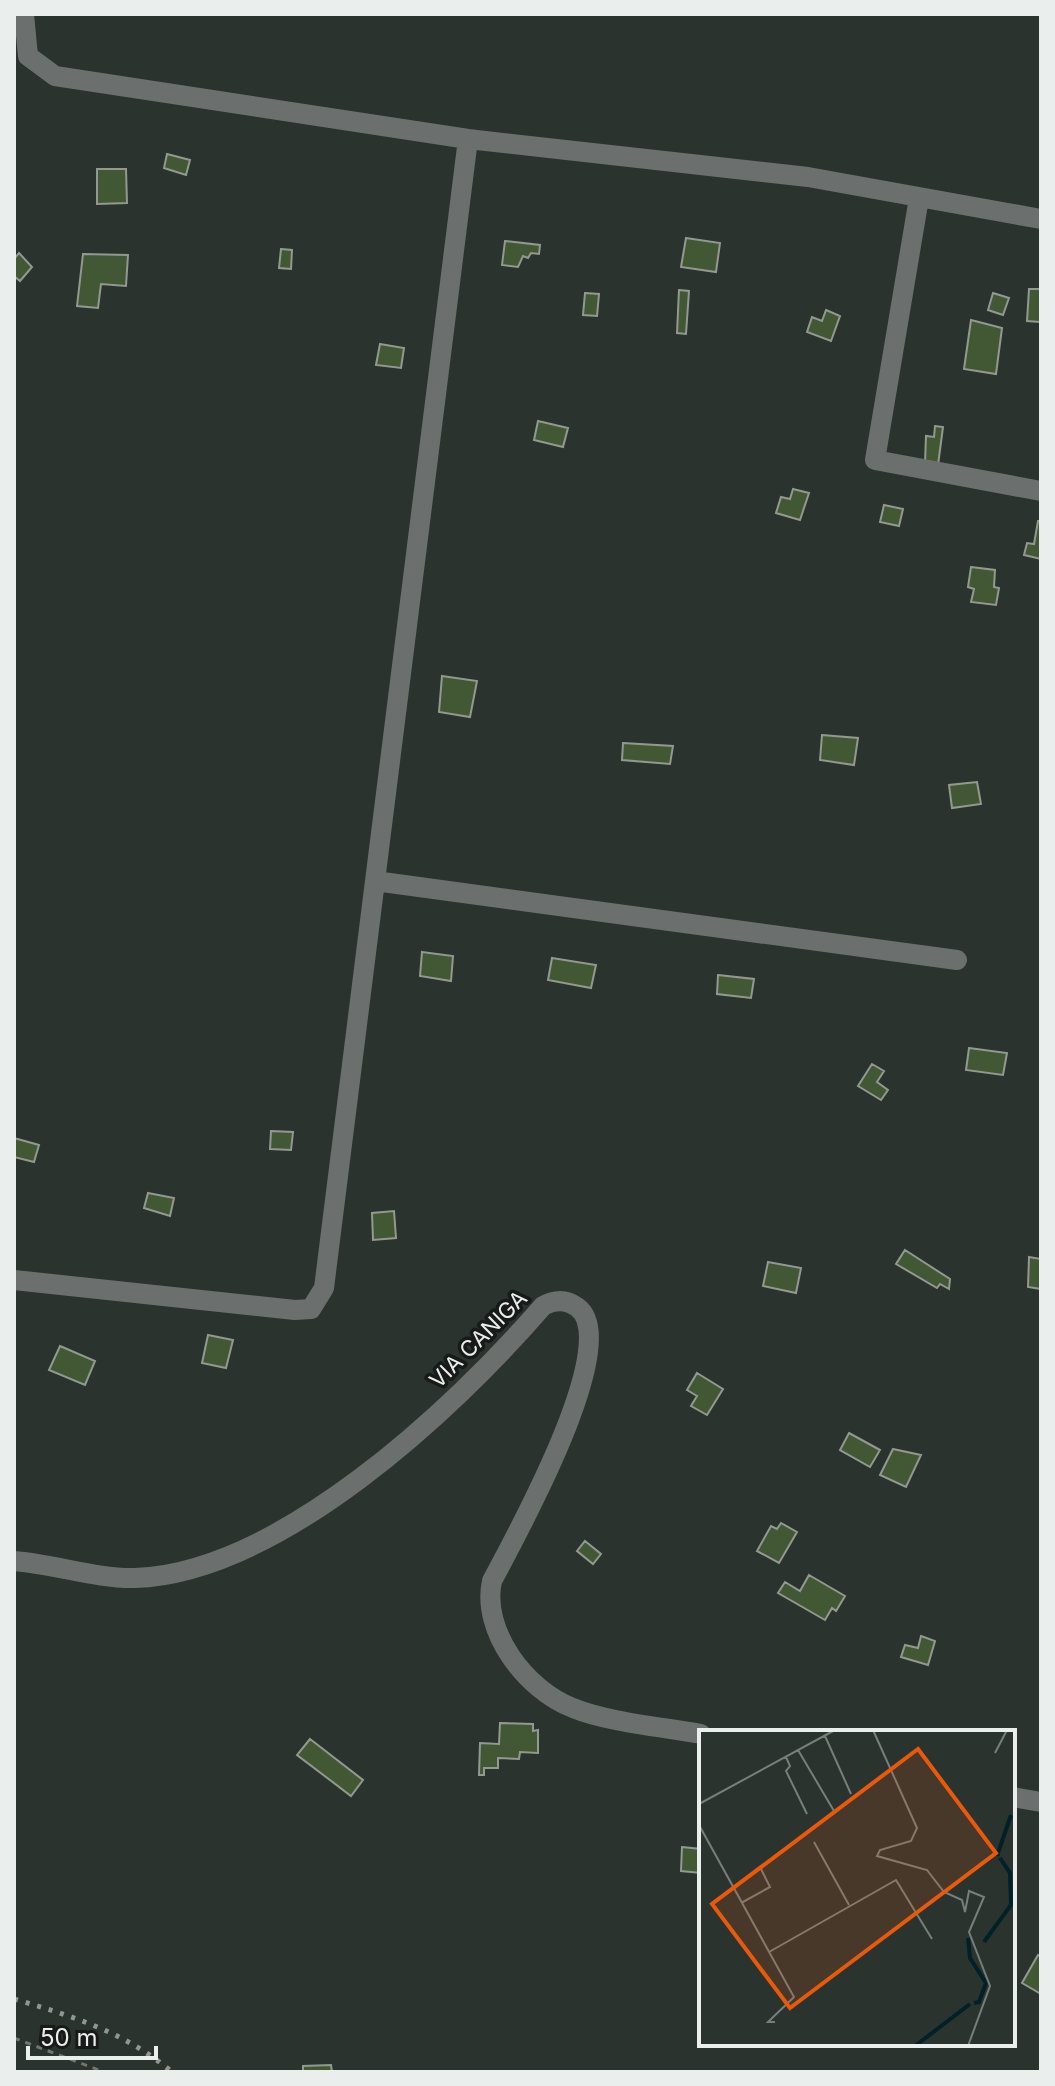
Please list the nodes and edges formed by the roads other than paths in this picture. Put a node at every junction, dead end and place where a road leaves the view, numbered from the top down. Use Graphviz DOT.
graph roads {
  1 [pos="24,14"];
  2 [pos="468,139"];
  3 [pos="919,198"];
  4 [pos="1041,219"];
  5 [pos="1041,491"];
  6 [pos="375,881"];
  7 [pos="957,960"];
  8 [pos="14,1280"];
  9 [pos="14,1561"];
  10 [pos="699,1734"];
  11 [pos="1015,1797"];
  12 [pos="1041,1802"];
  1 -- 2 [label="street"];
  2 -- 3 [label="street"];
  2 -- 6 [label="street"];
  3 -- 4 [label="street"];
  3 -- 5 [label="street"];
  6 -- 7 [label="street"];
  6 -- 8 [label="street"];
  9 -- 10 [label="street, VIA CANIGA"];
  11 -- 12 [label="street"];
}
